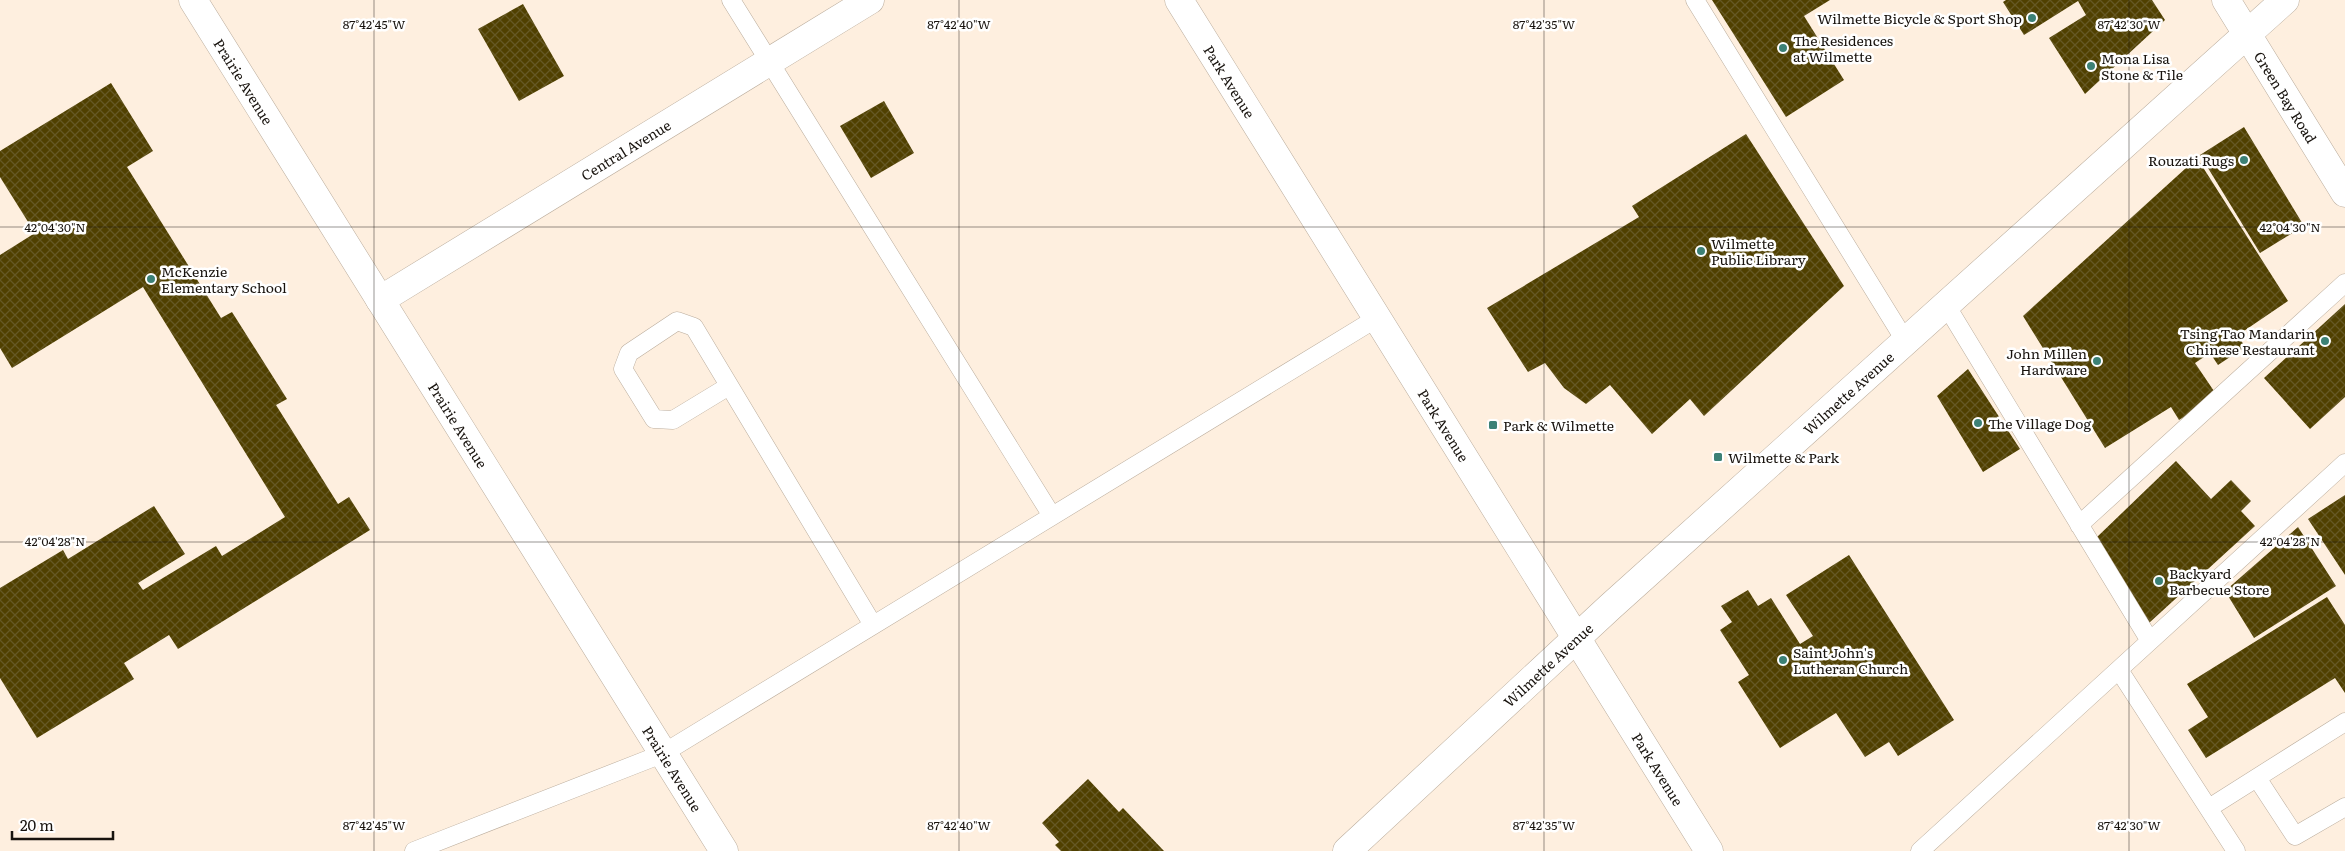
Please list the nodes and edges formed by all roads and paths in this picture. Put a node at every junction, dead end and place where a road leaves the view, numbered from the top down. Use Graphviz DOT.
graph roads {
  1 [pos="193,0"];
  2 [pos="731,0"];
  3 [pos="870,0"];
  4 [pos="1179,0"];
  5 [pos="1694,0"];
  6 [pos="2226,0"];
  7 [pos="2285,0"];
  8 [pos="2247,33"];
  9 [pos="769,62"];
  10 [pos="2345,193"];
  11 [pos="2345,282"];
  12 [pos="380,300"];
  13 [pos="1946,305"];
  14 [pos="1377,318"];
  15 [pos="1906,342"];
  16 [pos="729,386"];
  17 [pos="2345,463"];
  18 [pos="1052,516"];
  19 [pos="2079,525"];
  20 [pos="873,626"];
  21 [pos="1576,640"];
  22 [pos="2150,641"];
  23 [pos="2119,670"];
  24 [pos="2345,722"];
  25 [pos="662,754"];
  26 [pos="2258,778"];
  27 [pos="2345,807"];
  28 [pos="2209,808"];
  29 [pos="414,851"];
  30 [pos="724,851"];
  31 [pos="1347,851"];
  32 [pos="1709,851"];
  33 [pos="1920,851"];
  34 [pos="2236,851"];
  1 -- 12 [label="street, Prairie Avenue"];
  2 -- 9 [label="lane"];
  3 -- 9 [label="street, Central Avenue"];
  4 -- 14 [label="street, Park Avenue"];
  5 -- 15 [label="lane"];
  6 -- 8 [label="street, Green Bay Road"];
  7 -- 8 [label="street, Wilmette Avenue"];
  8 -- 10 [label="street, Green Bay Road"];
  8 -- 13 [label="street, Wilmette Avenue"];
  9 -- 12 [label="street, Central Avenue"];
  9 -- 18 [label="lane"];
  11 -- 19 [label="lane"];
  12 -- 25 [label="street, Prairie Avenue"];
  13 -- 15 [label="street, Wilmette Avenue"];
  13 -- 19 [label="lane"];
  14 -- 18 [label="lane"];
  14 -- 21 [label="street, Park Avenue"];
  15 -- 21 [label="street, Wilmette Avenue"];
  16 -- 16 [label="lane"];
  16 -- 20 [label="lane"];
  17 -- 22 [label="lane"];
  18 -- 20 [label="lane"];
  19 -- 22 [label="lane"];
  20 -- 25 [label="lane"];
  21 -- 31 [label="street, Wilmette Avenue"];
  21 -- 32 [label="street, Park Avenue"];
  22 -- 23 [label="lane"];
  23 -- 28 [label="lane"];
  23 -- 33 [label="lane"];
  24 -- 26 [label="lane"];
  25 -- 29 [label="lane"];
  25 -- 30 [label="street, Prairie Avenue"];
  26 -- 27 [label="lane"];
  26 -- 28 [label="lane"];
  28 -- 34 [label="lane"];
}
